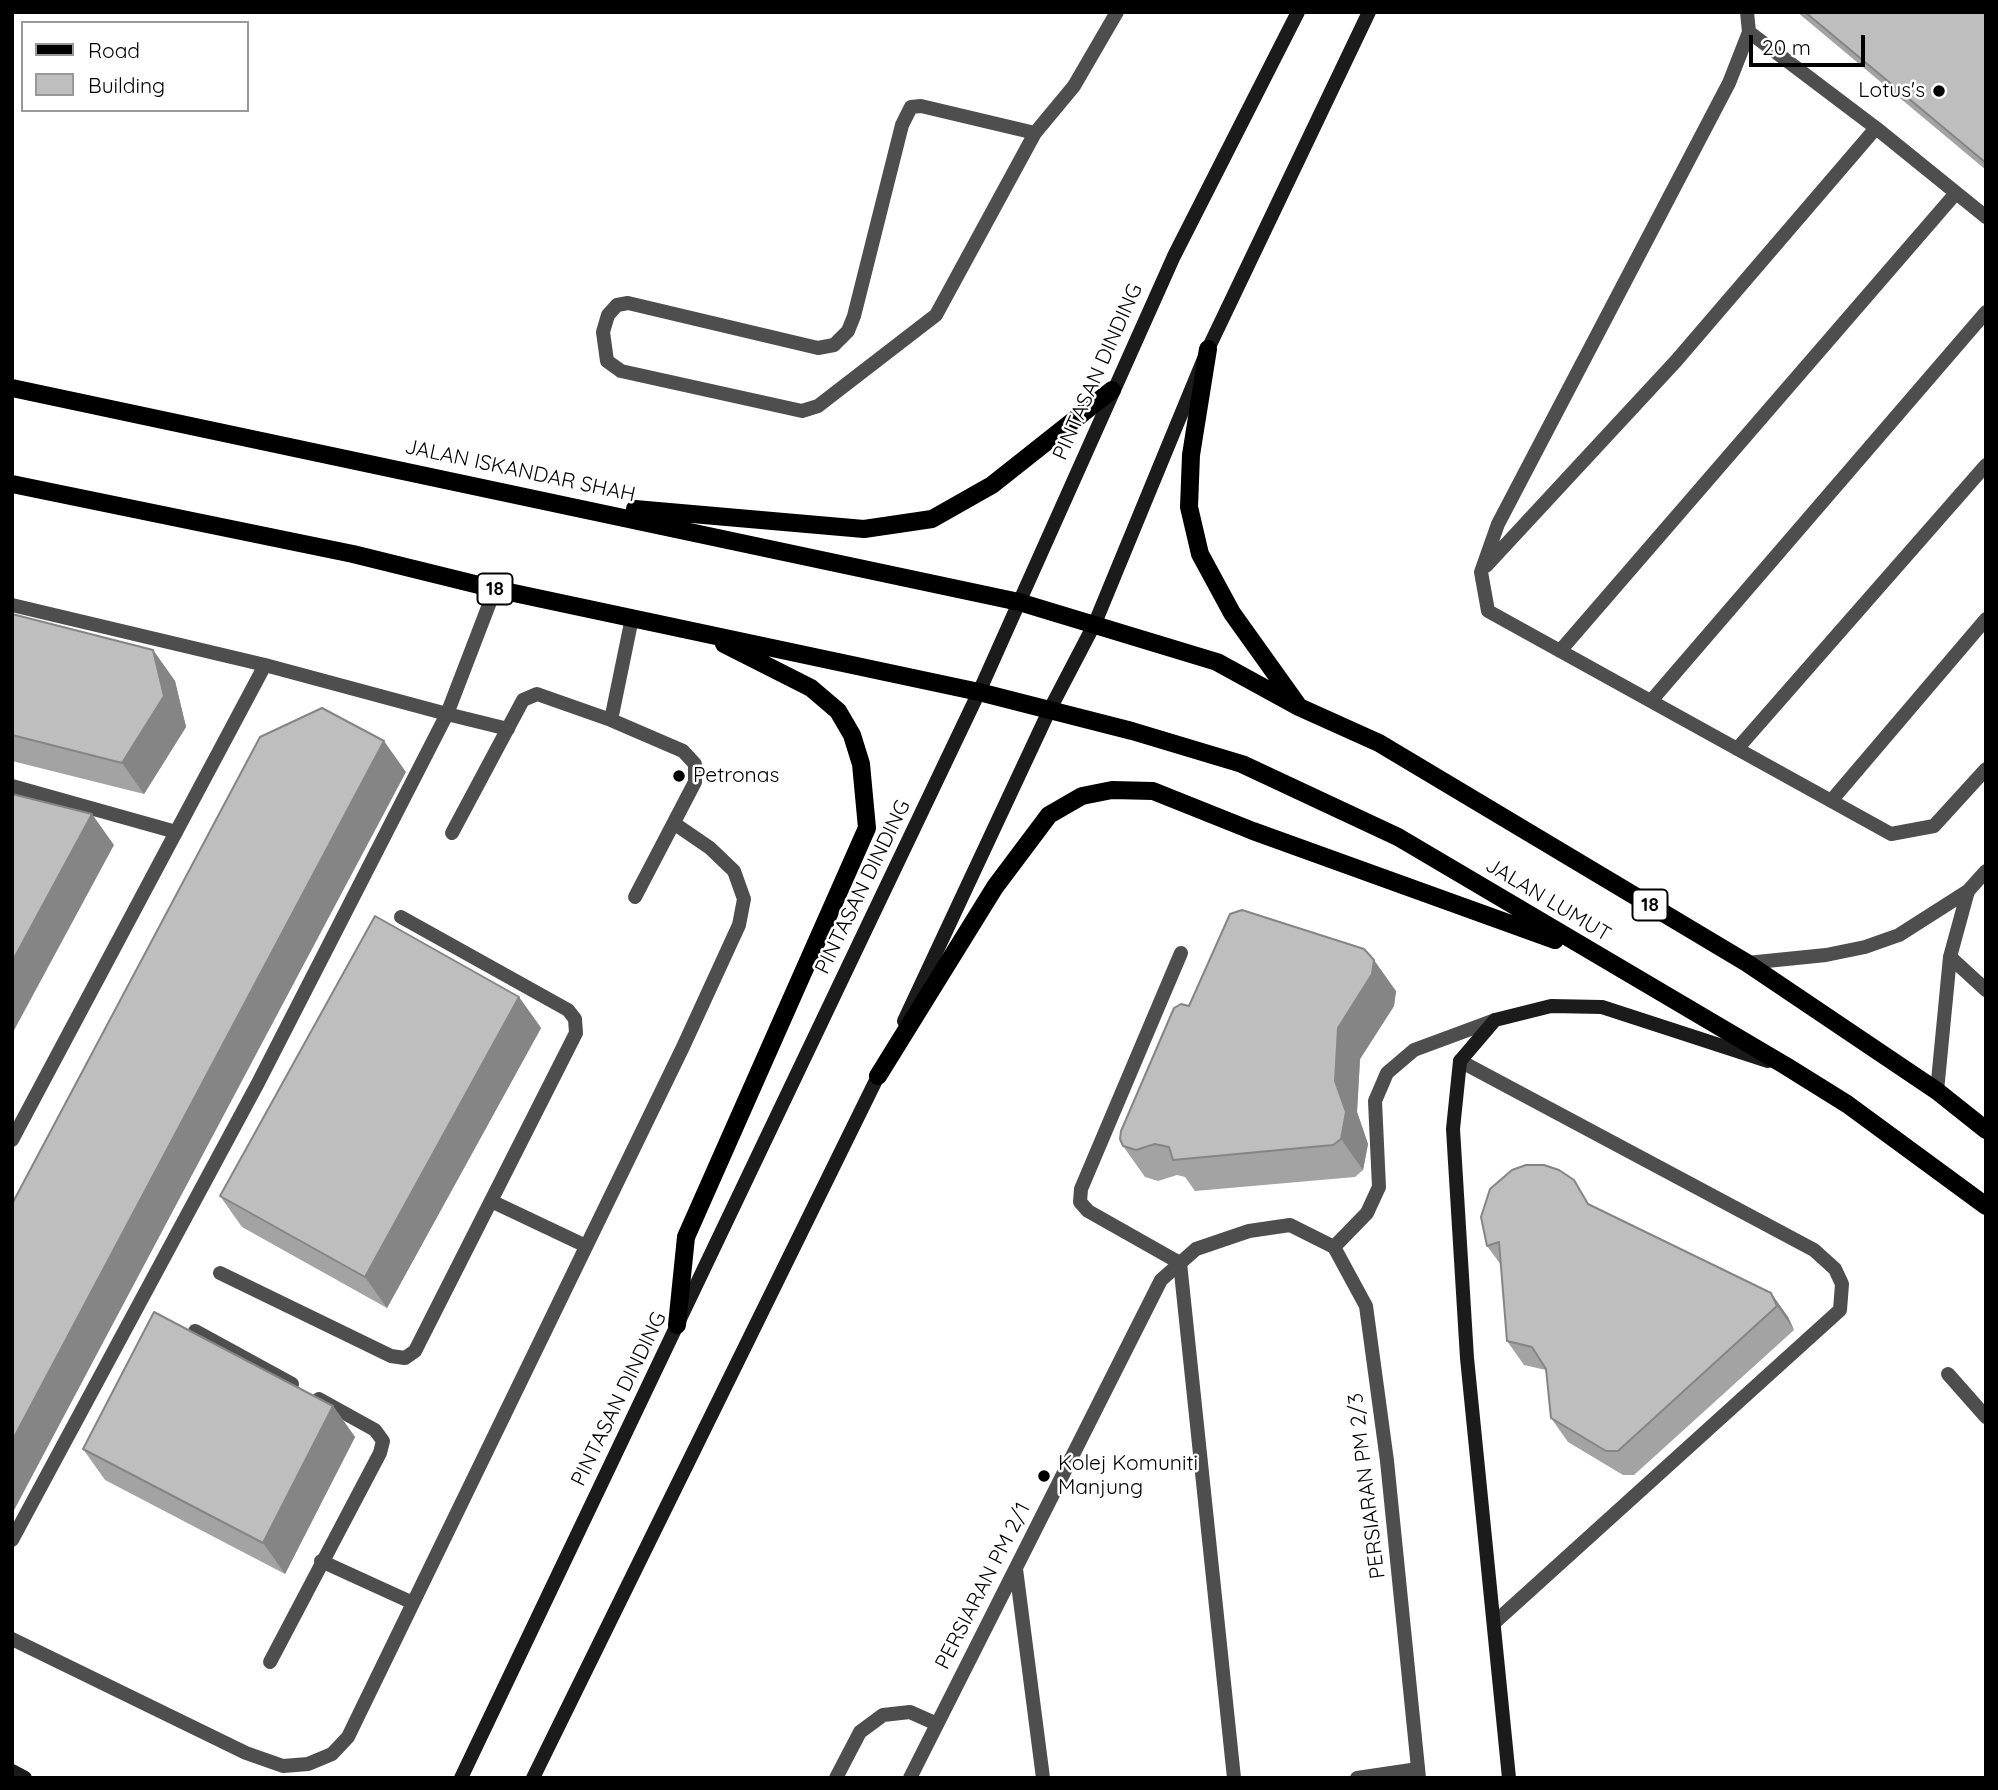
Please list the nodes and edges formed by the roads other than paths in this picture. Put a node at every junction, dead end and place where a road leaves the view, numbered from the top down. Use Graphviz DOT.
graph roads {
  1 [pos="1117,12"];
  2 [pos="1298,12"];
  3 [pos="1369,12"];
  4 [pos="1747,12"];
  5 [pos="1749,32"];
  6 [pos="1876,128"];
  7 [pos="1035,133"];
  8 [pos="1956,193"];
  9 [pos="1986,217"];
  10 [pos="1986,312"];
  11 [pos="1208,349"];
  12 [pos="12,388"];
  13 [pos="1112,390"];
  14 [pos="1986,465"];
  15 [pos="12,484"];
  16 [pos="558,502"];
  17 [pos="1480,572"];
  18 [pos="495,589"];
  19 [pos="1018,601"];
  20 [pos="12,605"];
  21 [pos="632,618"];
  22 [pos="1986,619"];
  23 [pos="1095,623"];
  24 [pos="700,632"];
  25 [pos="1560,651"];
  26 [pos="265,665"];
  27 [pos="979,692"];
  28 [pos="1651,701"];
  29 [pos="1299,707"];
  30 [pos="1049,711"];
  31 [pos="447,714"];
  32 [pos="611,720"];
  33 [pos="508,729"];
  34 [pos="1737,749"];
  35 [pos="1986,769"];
  36 [pos="12,786"];
  37 [pos="1831,801"];
  38 [pos="675,824"];
  39 [pos="176,832"];
  40 [pos="452,833"];
  41 [pos="1986,871"];
  42 [pos="1968,891"];
  43 [pos="635,897"];
  44 [pos="401,917"];
  45 [pos="1181,953"];
  46 [pos="1594,954"];
  47 [pos="1950,957"];
  48 [pos="1747,963"];
  49 [pos="1986,990"];
  50 [pos="1495,1020"];
  51 [pos="1460,1060"];
  52 [pos="1786,1066"];
  53 [pos="878,1076"];
  54 [pos="1937,1091"];
  55 [pos="1986,1130"];
  56 [pos="12,1140"];
  57 [pos="491,1201"];
  58 [pos="1986,1206"];
  59 [pos="586,1246"];
  60 [pos="1334,1247"];
  61 [pos="1180,1263"];
  62 [pos="220,1273"];
  63 [pos="677,1325"];
  64 [pos="195,1331"];
  65 [pos="1948,1374"];
  66 [pos="1986,1417"];
  67 [pos="12,1540"];
  68 [pos="321,1561"];
  69 [pos="1016,1569"];
  70 [pos="413,1603"];
  71 [pos="1493,1623"];
  72 [pos="12,1639"];
  73 [pos="270,1662"];
  74 [pos="937,1724"];
  75 [pos="12,1770"];
  76 [pos="1418,1773"];
  77 [pos="25,1778"];
  78 [pos="461,1778"];
  79 [pos="533,1778"];
  80 [pos="836,1778"];
  81 [pos="910,1778"];
  82 [pos="1042,1778"];
  83 [pos="1234,1778"];
  84 [pos="1357,1778"];
  85 [pos="1509,1778"];
  1 -- 7 [label="street"];
  2 -- 13 [label="main road, PINTASAN DINDING"];
  3 -- 11 [label="main road"];
  4 -- 5 [label="street"];
  5 -- 6 [label="street"];
  5 -- 17 [label="street"];
  6 -- 8 [label="street"];
  6 -- 17 [label="street"];
  7 -- 7 [label="street"];
  8 -- 9 [label="street"];
  8 -- 25 [label="street"];
  10 -- 28 [label="street"];
  11 -- 23 [label="main road"];
  11 -- 29 [label="main road"];
  12 -- 16 [label="main road, JALAN ISKANDAR SHAH / 18"];
  13 -- 16 [label="main road"];
  13 -- 19 [label="main road, PINTASAN DINDING"];
  14 -- 34 [label="street"];
  15 -- 18 [label="main road, 18"];
  16 -- 19 [label="main road, JALAN ISKANDAR SHAH / 18"];
  17 -- 25 [label="street"];
  18 -- 21 [label="main road, 18"];
  18 -- 31 [label="street"];
  19 -- 23 [label="main road, 18"];
  19 -- 27 [label="main road, PINTASAN DINDING"];
  20 -- 26 [label="street"];
  21 -- 24 [label="main road, 18"];
  21 -- 32 [label="street"];
  22 -- 37 [label="street"];
  23 -- 29 [label="main road, 18"];
  23 -- 30 [label="main road"];
  24 -- 27 [label="main road, 18"];
  24 -- 63 [label="main road"];
  25 -- 28 [label="street"];
  26 -- 31 [label="street"];
  26 -- 39 [label="street"];
  27 -- 30 [label="main road, 18"];
  27 -- 63 [label="main road, PINTASAN DINDING"];
  28 -- 34 [label="street"];
  29 -- 48 [label="main road, 18"];
  30 -- 46 [label="main road, JALAN LUMUT / 18"];
  30 -- 53 [label="main road"];
  31 -- 33 [label="street"];
  31 -- 67 [label="street"];
  32 -- 33 [label="street"];
  32 -- 38 [label="street"];
  33 -- 40 [label="street"];
  34 -- 37 [label="street"];
  35 -- 37 [label="street"];
  36 -- 39 [label="street"];
  38 -- 43 [label="street"];
  38 -- 59 [label="street"];
  39 -- 56 [label="street"];
  41 -- 42 [label="street"];
  42 -- 47 [label="street"];
  42 -- 48 [label="street"];
  44 -- 57 [label="street"];
  45 -- 61 [label="street"];
  46 -- 52 [label="main road, JALAN LUMUT / 18"];
  46 -- 53 [label="main road"];
  47 -- 49 [label="street"];
  47 -- 54 [label="street"];
  48 -- 54 [label="main road, 18"];
  50 -- 51 [label="main road"];
  50 -- 52 [label="main road"];
  50 -- 60 [label="street"];
  51 -- 71 [label="main road"];
  51 -- 71 [label="street"];
  52 -- 58 [label="main road, JALAN LUMUT / 18"];
  53 -- 79 [label="main road"];
  54 -- 55 [label="main road, 18"];
  57 -- 59 [label="street"];
  57 -- 62 [label="street"];
  59 -- 70 [label="street"];
  60 -- 61 [label="street, PERSIARAN PM 2/1"];
  60 -- 76 [label="street, PERSIARAN PM 2/3"];
  61 -- 69 [label="street, PERSIARAN PM 2/1"];
  61 -- 83 [label="street"];
  63 -- 78 [label="main road, PINTASAN DINDING"];
  64 -- 68 [label="street"];
  65 -- 66 [label="street"];
  68 -- 70 [label="street"];
  68 -- 73 [label="street"];
  69 -- 74 [label="street, PERSIARAN PM 2/1"];
  69 -- 82 [label="street"];
  70 -- 72 [label="street"];
  71 -- 85 [label="main road"];
  74 -- 80 [label="street"];
  74 -- 81 [label="street, PERSIARAN PM 2/1"];
  75 -- 77 [label="main road"];
  76 -- 84 [label="street"];
}
